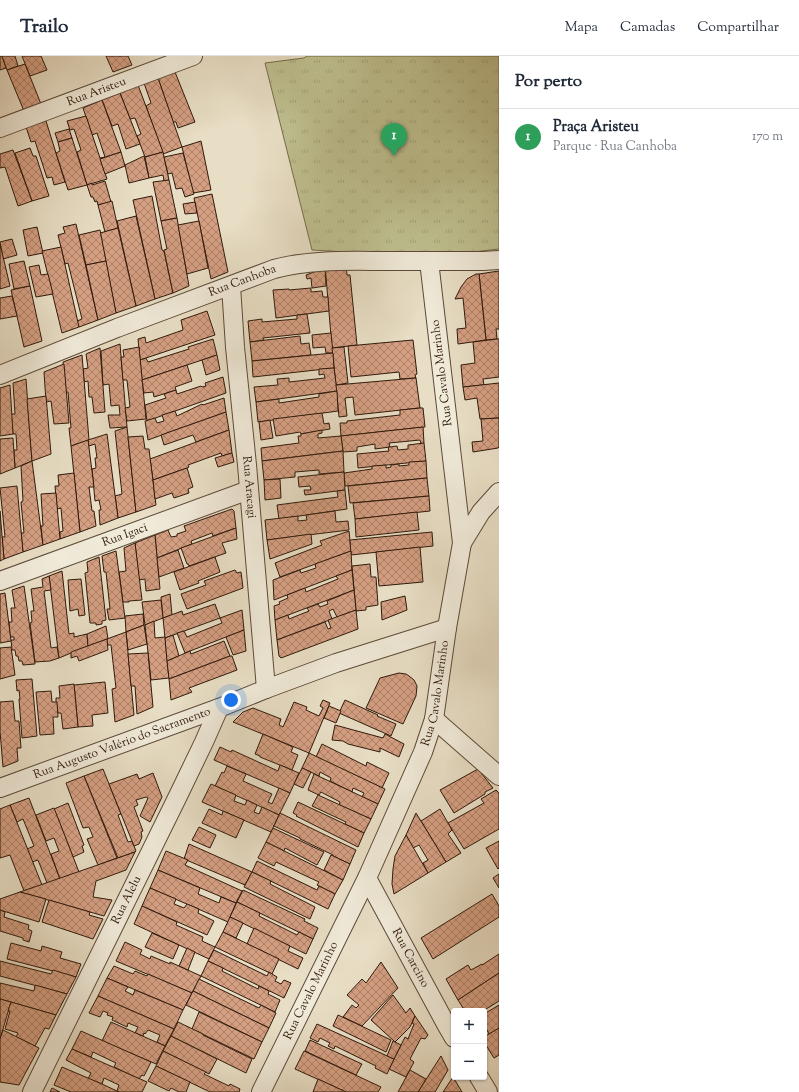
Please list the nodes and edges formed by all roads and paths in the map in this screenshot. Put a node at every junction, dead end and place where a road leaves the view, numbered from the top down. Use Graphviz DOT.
graph roads {
  1 [pos="193,56"];
  2 [pos="0,128"];
  3 [pos="499,260"];
  4 [pos="429,261"];
  5 [pos="231,286"];
  6 [pos="0,376"];
  7 [pos="249,490"];
  8 [pos="499,492"];
  9 [pos="462,543"];
  10 [pos="0,582"];
  11 [pos="447,628"];
  12 [pos="266,689"];
  13 [pos="219,708"];
  14 [pos="434,719"];
  15 [pos="499,776"];
  16 [pos="0,788"];
  17 [pos="367,878"];
  18 [pos="451,1033"];
  19 [pos="481,1080"];
  20 [pos="32,1092"];
  21 [pos="261,1092"];
  22 [pos="488,1092"];
  1 -- 2 [label="street, Rua Aristeu"];
  3 -- 4 [label="street, Rua Canhoba"];
  4 -- 5 [label="street, Rua Canhoba"];
  4 -- 9 [label="street, Rua Cavalo Marinho"];
  5 -- 6 [label="street, Rua Canhoba"];
  5 -- 7 [label="street, Rua Aracagi"];
  7 -- 10 [label="street, Rua Igaci"];
  7 -- 12 [label="street, Rua Aracagi"];
  8 -- 9 [label="street"];
  9 -- 11 [label="street, Rua Cavalo Marinho"];
  11 -- 12 [label="street, Rua Augusto Valério do Sacramento"];
  11 -- 14 [label="street, Rua Cavalo Marinho"];
  12 -- 13 [label="street, Rua Augusto Valério do Sacramento"];
  13 -- 16 [label="street, Rua Augusto Valério do Sacramento"];
  13 -- 20 [label="street, Rua Alelu"];
  14 -- 15 [label="street"];
  14 -- 17 [label="street, Rua Cavalo Marinho"];
  17 -- 18 [label="street, Rua Carcino"];
  17 -- 21 [label="street, Rua Cavalo Marinho"];
  19 -- 22 [label="street"];
}
